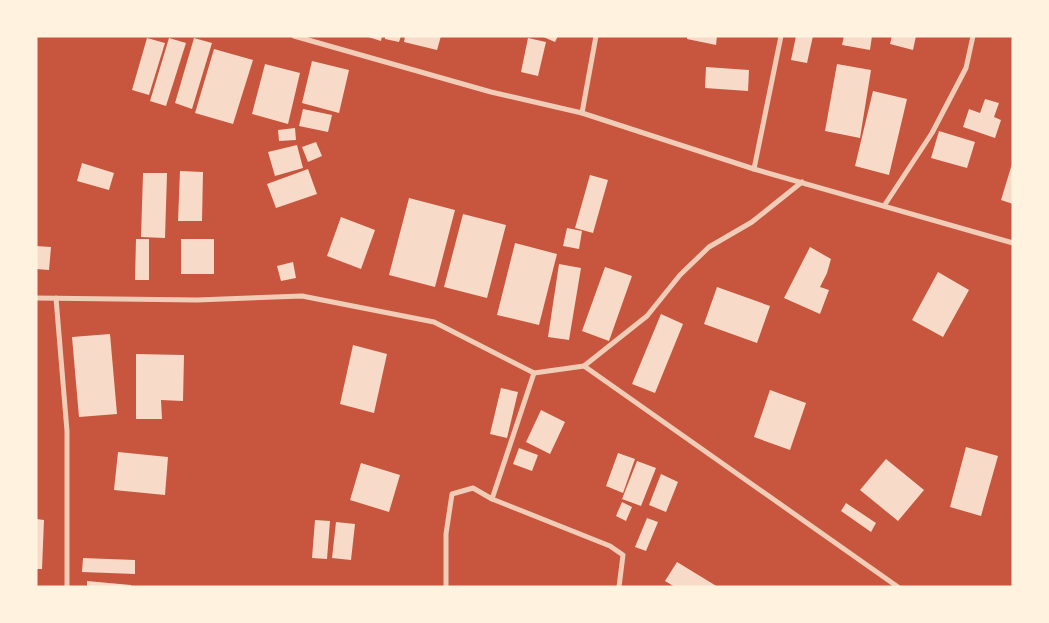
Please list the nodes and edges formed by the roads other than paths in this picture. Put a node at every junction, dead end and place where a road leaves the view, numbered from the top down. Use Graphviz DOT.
graph roads {
  1 [pos="294,36"];
  2 [pos="596,36"];
  3 [pos="781,36"];
  4 [pos="973,36"];
  5 [pos="582,113"];
  6 [pos="754,169"];
  7 [pos="802,182"];
  8 [pos="884,206"];
  9 [pos="1013,243"];
  10 [pos="36,298"];
  11 [pos="56,298"];
  12 [pos="584,366"];
  13 [pos="534,373"];
  14 [pos="492,499"];
  15 [pos="67,587"];
  16 [pos="446,587"];
  17 [pos="619,587"];
  18 [pos="898,587"];
  1 -- 5 [label="street"];
  2 -- 5 [label="street"];
  3 -- 6 [label="street"];
  4 -- 8 [label="street"];
  5 -- 6 [label="street"];
  6 -- 7 [label="street"];
  7 -- 8 [label="street"];
  7 -- 12 [label="street"];
  8 -- 9 [label="street"];
  10 -- 11 [label="street"];
  11 -- 13 [label="street"];
  11 -- 15 [label="street"];
  12 -- 13 [label="street"];
  12 -- 18 [label="street"];
  13 -- 14 [label="street"];
  14 -- 16 [label="street"];
  14 -- 17 [label="street"];
}
